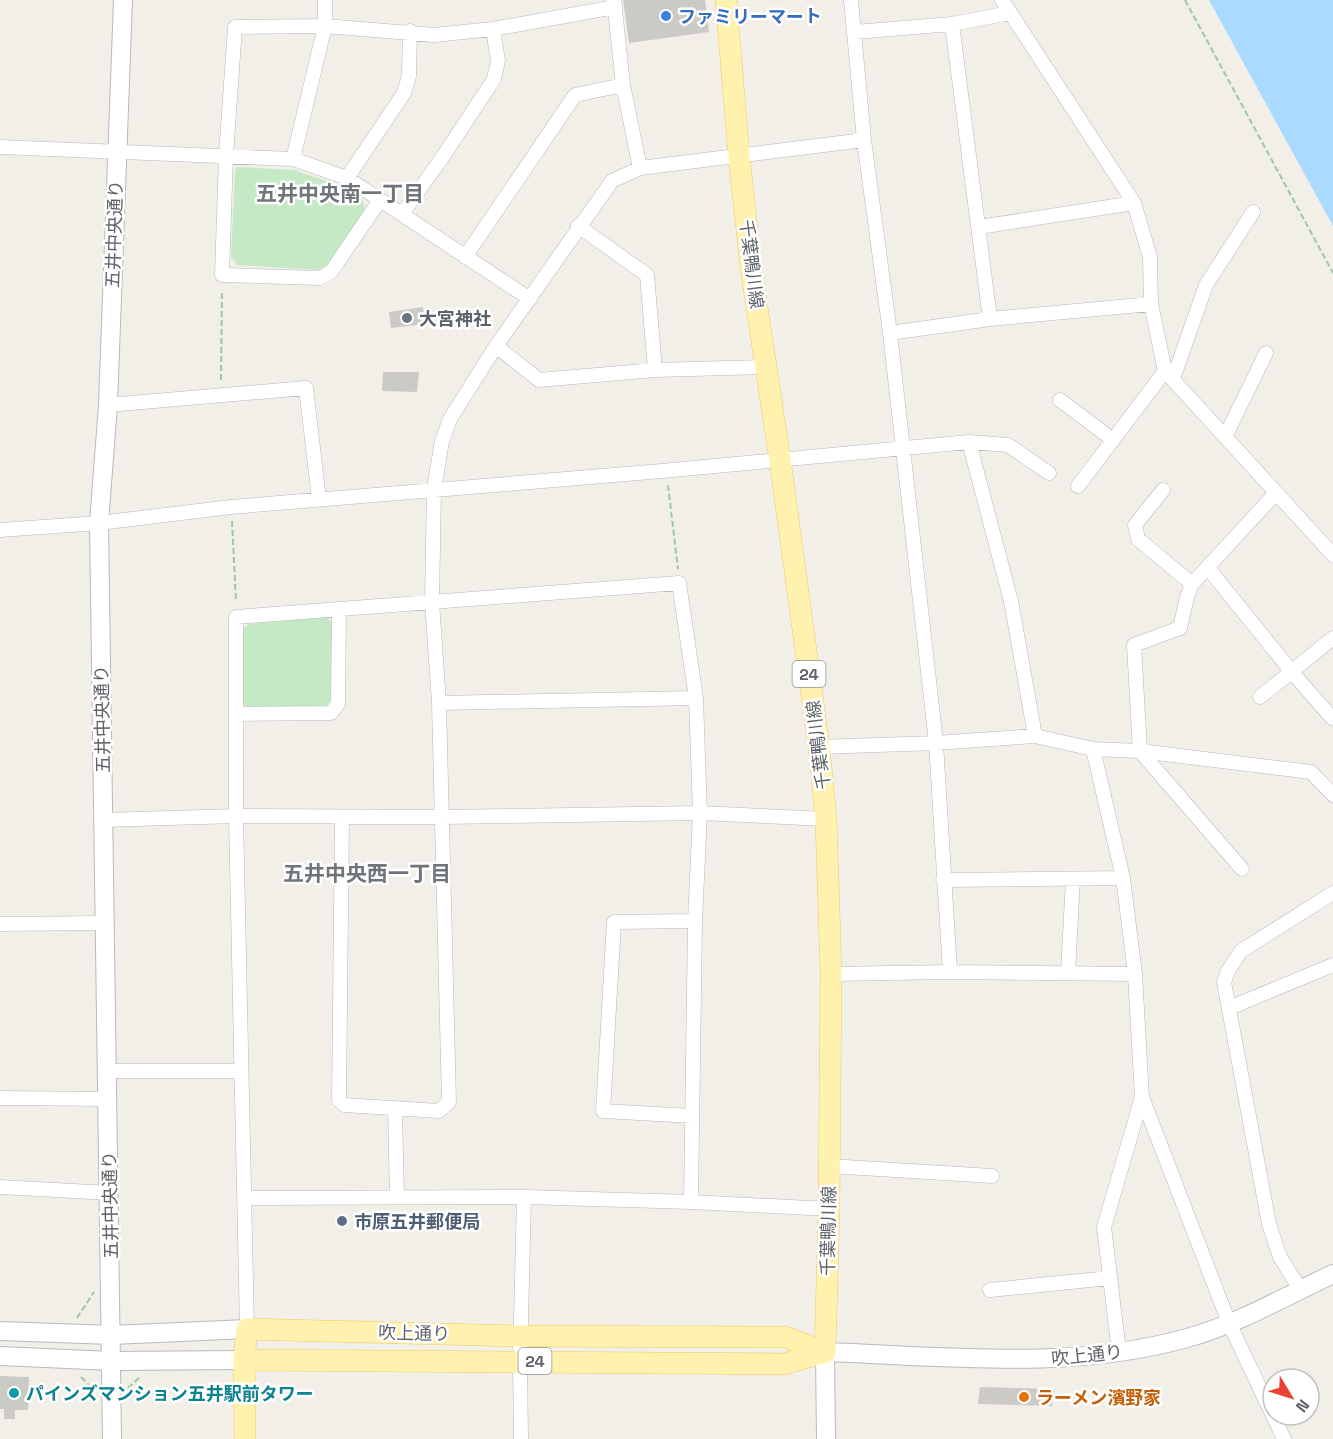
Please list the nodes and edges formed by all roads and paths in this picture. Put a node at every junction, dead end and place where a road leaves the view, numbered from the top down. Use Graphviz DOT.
graph roads {
  1 [pos="123,0"];
  2 [pos="325,0"];
  3 [pos="726,0"];
  4 [pos="851,0"];
  5 [pos="1002,0"];
  6 [pos="1185,0"];
  7 [pos="614,4"];
  8 [pos="1010,13"];
  9 [pos="952,24"];
  10 [pos="325,26"];
  11 [pos="493,29"];
  12 [pos="410,31"];
  13 [pos="855,32"];
  14 [pos="623,85"];
  15 [pos="864,140"];
  16 [pos="0,147"];
  17 [pos="117,153"];
  18 [pos="226,155"];
  19 [pos="739,156"];
  20 [pos="293,159"];
  21 [pos="640,168"];
  22 [pos="347,178"];
  23 [pos="380,200"];
  24 [pos="1134,203"];
  25 [pos="1253,212"];
  26 [pos="402,214"];
  27 [pos="578,226"];
  28 [pos="979,227"];
  29 [pos="465,257"];
  30 [pos="1333,273"];
  31 [pos="222,275"];
  32 [pos="530,299"];
  33 [pos="1151,304"];
  34 [pos="990,319"];
  35 [pos="890,333"];
  36 [pos="496,346"];
  37 [pos="1266,353"];
  38 [pos="766,367"];
  39 [pos="655,370"];
  40 [pos="1169,375"];
  41 [pos="221,395"];
  42 [pos="1060,400"];
  43 [pos="108,405"];
  44 [pos="1226,437"];
  45 [pos="1113,440"];
  46 [pos="969,442"];
  47 [pos="903,447"];
  48 [pos="780,460"];
  49 [pos="667,471"];
  50 [pos="1048,473"];
  51 [pos="1078,486"];
  52 [pos="434,489"];
  53 [pos="1163,490"];
  54 [pos="1276,493"];
  55 [pos="319,499"];
  56 [pos="231,507"];
  57 [pos="99,523"];
  58 [pos="0,530"];
  59 [pos="1333,555"];
  60 [pos="1208,568"];
  61 [pos="680,583"];
  62 [pos="1192,584"];
  63 [pos="432,602"];
  64 [pos="339,609"];
  65 [pos="236,617"];
  66 [pos="1333,638"];
  67 [pos="1291,671"];
  68 [pos="1260,697"];
  69 [pos="696,698"];
  70 [pos="439,703"];
  71 [pos="236,714"];
  72 [pos="1333,717"];
  73 [pos="1035,736"];
  74 [pos="936,743"];
  75 [pos="819,747"];
  76 [pos="1093,749"];
  77 [pos="1140,751"];
  78 [pos="1333,795"];
  79 [pos="700,813"];
  80 [pos="236,816"];
  81 [pos="342,817"];
  82 [pos="442,818"];
  83 [pos="826,819"];
  84 [pos="103,820"];
  85 [pos="1242,869"];
  86 [pos="1123,878"];
  87 [pos="1073,879"];
  88 [pos="943,880"];
  89 [pos="1333,893"];
  90 [pos="695,921"];
  91 [pos="104,923"];
  92 [pos="0,924"];
  93 [pos="1333,965"];
  94 [pos="950,972"];
  95 [pos="1068,973"];
  96 [pos="831,974"];
  97 [pos="1135,974"];
  98 [pos="1229,1008"];
  99 [pos="106,1071"];
  100 [pos="241,1071"];
  101 [pos="1142,1097"];
  102 [pos="0,1098"];
  103 [pos="107,1099"];
  104 [pos="395,1109"];
  105 [pos="692,1116"];
  106 [pos="829,1166"];
  107 [pos="992,1176"];
  108 [pos="0,1187"];
  109 [pos="110,1193"];
  110 [pos="397,1197"];
  111 [pos="524,1197"];
  112 [pos="244,1198"];
  113 [pos="691,1202"];
  114 [pos="829,1209"];
  115 [pos="1333,1274"];
  116 [pos="1110,1278"];
  117 [pos="1300,1289"];
  118 [pos="990,1290"];
  119 [pos="94,1292"];
  120 [pos="77,1318"];
  121 [pos="1229,1323"];
  122 [pos="247,1329"];
  123 [pos="0,1331"];
  124 [pos="112,1335"];
  125 [pos="522,1336"];
  126 [pos="825,1352"];
  127 [pos="1119,1352"];
  128 [pos="0,1356"];
  129 [pos="244,1360"];
  130 [pos="112,1361"];
  131 [pos="520,1361"];
  132 [pos="80,1376"];
  133 [pos="140,1376"];
  134 [pos="95,1391"];
  135 [pos="124,1392"];
  136 [pos="112,1439"];
  137 [pos="246,1439"];
  138 [pos="521,1439"];
  139 [pos="826,1439"];
  140 [pos="1284,1439"];
  1 -- 17 [label="street, 五井中央通り"];
  2 -- 10 [label="street"];
  3 -- 19 [label="main road, 千葉鴨川線 / 24"];
  4 -- 13 [label="street"];
  5 -- 8 [label="street"];
  6 -- 30 [label="path"];
  7 -- 11 [label="street"];
  7 -- 14 [label="street"];
  8 -- 9 [label="street"];
  8 -- 24 [label="street"];
  9 -- 13 [label="street"];
  9 -- 28 [label="street"];
  10 -- 12 [label="street"];
  10 -- 18 [label="street"];
  10 -- 20 [label="street"];
  11 -- 12 [label="street"];
  11 -- 26 [label="street"];
  12 -- 22 [label="street"];
  13 -- 15 [label="street"];
  14 -- 21 [label="street"];
  14 -- 29 [label="street"];
  15 -- 19 [label="street"];
  15 -- 35 [label="street"];
  16 -- 17 [label="street"];
  17 -- 18 [label="street"];
  17 -- 43 [label="street, 五井中央通り"];
  18 -- 20 [label="street"];
  18 -- 31 [label="street"];
  19 -- 21 [label="street"];
  19 -- 38 [label="main road, 千葉鴨川線 / 24"];
  20 -- 22 [label="street"];
  21 -- 27 [label="street"];
  22 -- 23 [label="street"];
  23 -- 26 [label="street"];
  23 -- 31 [label="street"];
  24 -- 28 [label="street"];
  24 -- 33 [label="street"];
  25 -- 40 [label="street"];
  26 -- 29 [label="street"];
  27 -- 32 [label="street"];
  27 -- 39 [label="street"];
  28 -- 34 [label="street"];
  29 -- 32 [label="street"];
  31 -- 41 [label="path"];
  32 -- 36 [label="street"];
  33 -- 34 [label="street"];
  33 -- 40 [label="street"];
  34 -- 35 [label="street"];
  35 -- 47 [label="street"];
  36 -- 39 [label="street"];
  36 -- 52 [label="street"];
  37 -- 44 [label="street"];
  38 -- 39 [label="street"];
  38 -- 48 [label="main road, 千葉鴨川線 / 24"];
  40 -- 44 [label="street"];
  40 -- 45 [label="street"];
  41 -- 43 [label="street"];
  41 -- 55 [label="street"];
  42 -- 45 [label="street"];
  43 -- 57 [label="street, 五井中央通り"];
  44 -- 54 [label="street"];
  45 -- 51 [label="street"];
  46 -- 47 [label="street"];
  46 -- 50 [label="street"];
  46 -- 73 [label="street"];
  47 -- 48 [label="street"];
  47 -- 74 [label="street"];
  48 -- 49 [label="street"];
  48 -- 75 [label="main road, 千葉鴨川線 / 24"];
  49 -- 52 [label="street"];
  49 -- 61 [label="path"];
  52 -- 55 [label="street"];
  52 -- 63 [label="street"];
  53 -- 62 [label="street"];
  54 -- 59 [label="street"];
  54 -- 60 [label="street"];
  55 -- 56 [label="street"];
  56 -- 57 [label="street"];
  56 -- 65 [label="path"];
  57 -- 58 [label="street"];
  57 -- 84 [label="street, 五井中央通り"];
  60 -- 62 [label="street"];
  60 -- 67 [label="street"];
  61 -- 63 [label="street"];
  61 -- 69 [label="street"];
  62 -- 77 [label="street"];
  63 -- 64 [label="street"];
  63 -- 70 [label="street"];
  64 -- 65 [label="street"];
  64 -- 71 [label="street"];
  65 -- 71 [label="street"];
  66 -- 67 [label="street"];
  67 -- 68 [label="street"];
  67 -- 72 [label="street"];
  69 -- 70 [label="street"];
  69 -- 79 [label="street"];
  70 -- 82 [label="street"];
  71 -- 80 [label="street"];
  73 -- 74 [label="street"];
  73 -- 76 [label="street"];
  74 -- 75 [label="street"];
  74 -- 88 [label="street"];
  75 -- 83 [label="main road, 千葉鴨川線 / 24"];
  76 -- 77 [label="street"];
  76 -- 86 [label="street"];
  77 -- 78 [label="street"];
  77 -- 85 [label="street"];
  79 -- 82 [label="street"];
  79 -- 83 [label="street"];
  79 -- 90 [label="street"];
  80 -- 81 [label="street"];
  80 -- 84 [label="street"];
  80 -- 100 [label="street"];
  81 -- 82 [label="street"];
  81 -- 104 [label="street"];
  82 -- 104 [label="street"];
  83 -- 96 [label="main road, 千葉鴨川線 / 24"];
  84 -- 91 [label="street, 五井中央通り"];
  86 -- 87 [label="street"];
  86 -- 97 [label="street"];
  87 -- 88 [label="street"];
  87 -- 95 [label="street"];
  88 -- 94 [label="street"];
  89 -- 98 [label="street"];
  90 -- 105 [label="street"];
  90 -- 105 [label="street"];
  91 -- 92 [label="street"];
  91 -- 99 [label="street, 五井中央通り"];
  93 -- 98 [label="street"];
  94 -- 95 [label="street"];
  94 -- 96 [label="street"];
  95 -- 97 [label="street"];
  96 -- 106 [label="main road, 千葉鴨川線 / 24"];
  97 -- 101 [label="street"];
  98 -- 117 [label="street"];
  99 -- 100 [label="street"];
  99 -- 103 [label="street, 五井中央通り"];
  100 -- 112 [label="street"];
  101 -- 116 [label="street"];
  101 -- 121 [label="street"];
  102 -- 103 [label="street"];
  103 -- 109 [label="street, 五井中央通り"];
  104 -- 110 [label="street"];
  105 -- 113 [label="street"];
  106 -- 107 [label="street"];
  106 -- 114 [label="main road, 千葉鴨川線 / 24"];
  108 -- 109 [label="street"];
  109 -- 124 [label="street, 五井中央通り"];
  110 -- 111 [label="street"];
  110 -- 112 [label="street"];
  111 -- 113 [label="street"];
  111 -- 125 [label="street"];
  112 -- 122 [label="street"];
  113 -- 114 [label="street"];
  114 -- 126 [label="main road, 千葉鴨川線 / 24"];
  115 -- 117 [label="street, 吹上通り"];
  116 -- 118 [label="street"];
  116 -- 127 [label="street"];
  117 -- 121 [label="street, 吹上通り"];
  119 -- 120 [label="path"];
  121 -- 127 [label="street, 吹上通り"];
  121 -- 140 [label="street"];
  122 -- 124 [label="street, 吹上通り"];
  122 -- 125 [label="main road, 吹上通り / 24"];
  122 -- 129 [label="main road"];
  123 -- 124 [label="street, 吹上通り"];
  124 -- 130 [label="street, 五井中央通り"];
  125 -- 126 [label="main road, 吹上通り / 24"];
  125 -- 131 [label="street"];
  126 -- 127 [label="street, 吹上通り"];
  126 -- 131 [label="main road, 吹上通り / 24"];
  126 -- 139 [label="street"];
  128 -- 130 [label="street, 吹上通り"];
  129 -- 130 [label="street, 吹上通り"];
  129 -- 131 [label="main road, 吹上通り / 24"];
  129 -- 137 [label="main road"];
  130 -- 136 [label="street, 五井中央通り"];
  131 -- 138 [label="street"];
  132 -- 134 [label="path"];
  133 -- 135 [label="path"];
}
